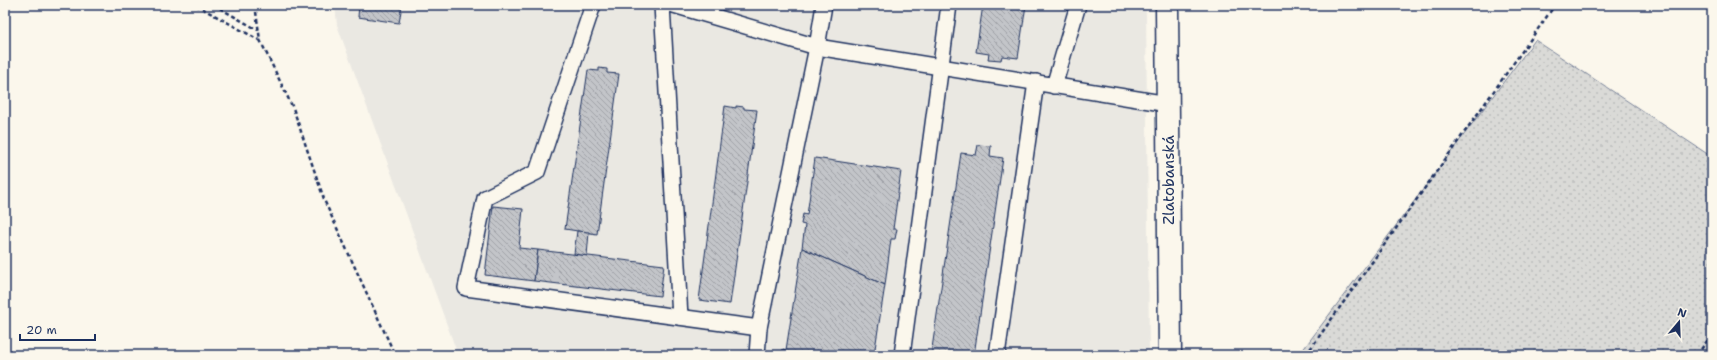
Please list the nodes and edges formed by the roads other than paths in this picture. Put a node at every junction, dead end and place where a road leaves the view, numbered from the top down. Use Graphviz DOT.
graph roads {
  1 [pos="593,5"];
  2 [pos="662,5"];
  3 [pos="824,5"];
  4 [pos="949,5"];
  5 [pos="1078,5"];
  6 [pos="1167,5"];
  7 [pos="682,6"];
  8 [pos="818,47"];
  9 [pos="940,67"];
  10 [pos="1036,82"];
  11 [pos="1054,86"];
  12 [pos="1168,104"];
  13 [pos="680,317"];
  14 [pos="759,328"];
  15 [pos="757,355"];
  16 [pos="902,355"];
  17 [pos="997,355"];
  18 [pos="1170,355"];
  1 -- 13 [label="lane"];
  2 -- 13 [label="lane"];
  3 -- 8 [label="lane"];
  4 -- 9 [label="lane"];
  5 -- 11 [label="lane"];
  6 -- 12 [label="street, Zlatobanská"];
  7 -- 8 [label="lane"];
  8 -- 9 [label="lane"];
  8 -- 14 [label="lane"];
  9 -- 10 [label="lane"];
  9 -- 16 [label="lane"];
  10 -- 11 [label="lane"];
  10 -- 17 [label="lane"];
  11 -- 12 [label="lane"];
  12 -- 18 [label="street, Zlatobanská"];
  13 -- 14 [label="lane"];
  14 -- 15 [label="lane"];
}
